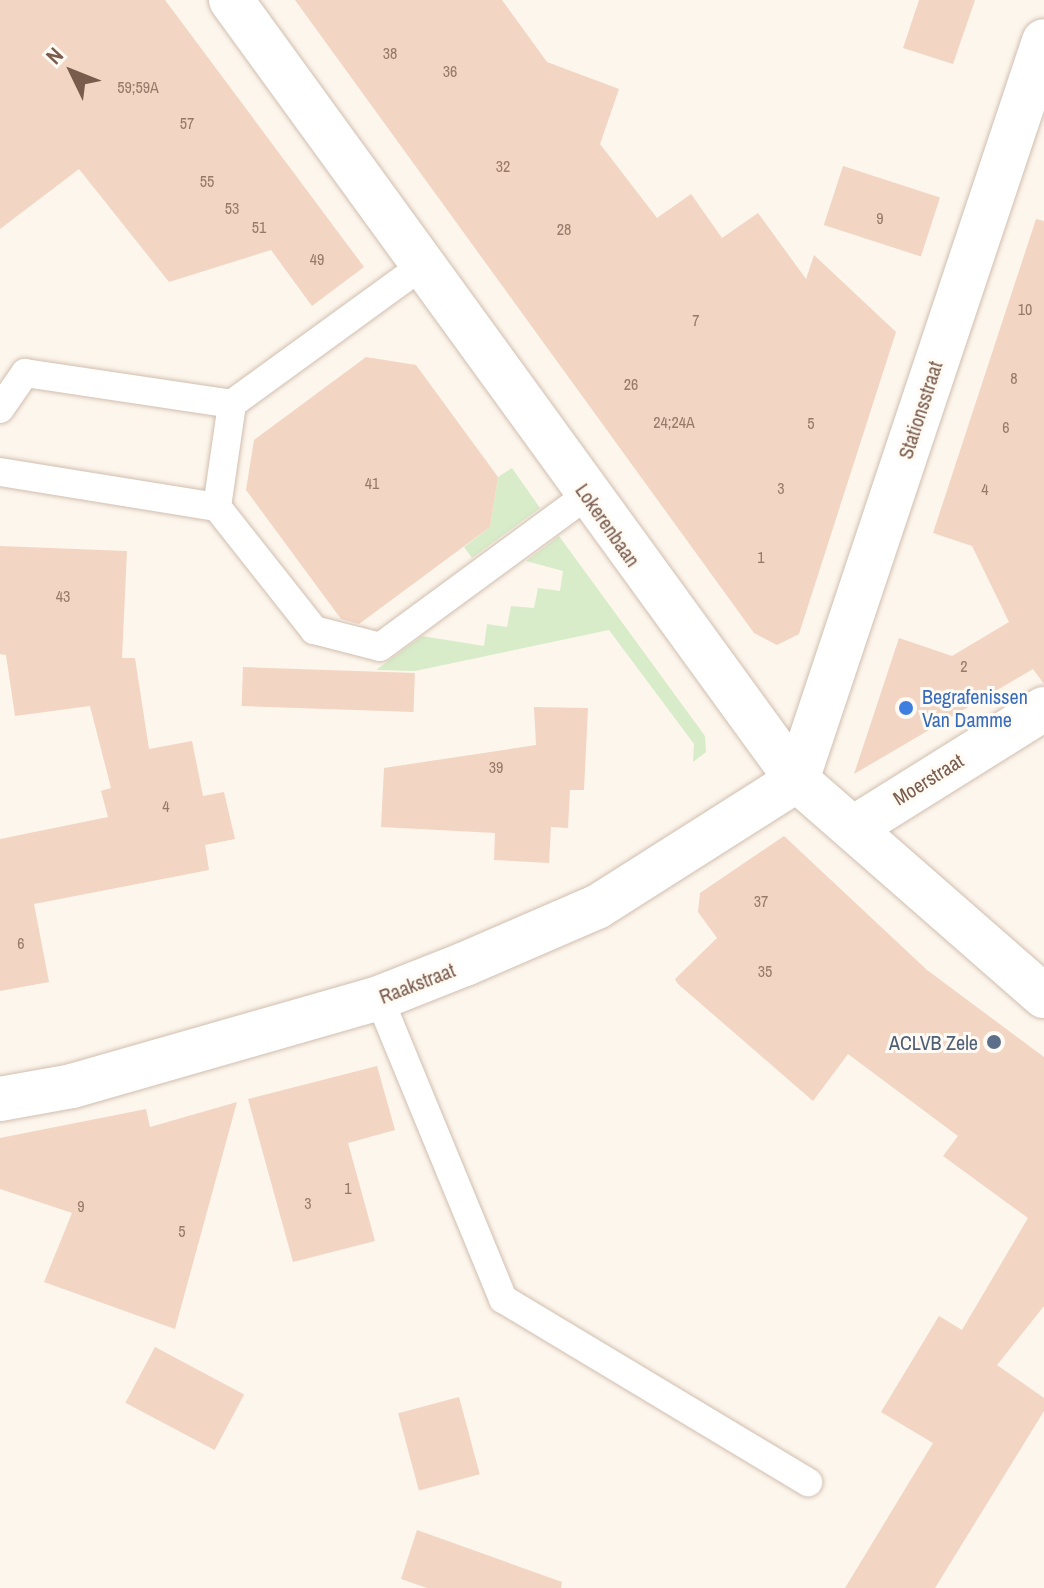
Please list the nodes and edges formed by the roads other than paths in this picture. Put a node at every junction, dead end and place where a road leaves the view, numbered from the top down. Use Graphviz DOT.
graph roads {
  1 [pos="231,0"];
  2 [pos="1044,41"];
  3 [pos="423,265"];
  4 [pos="232,404"];
  5 [pos="0,409"];
  6 [pos="0,472"];
  7 [pos="587,495"];
  8 [pos="217,507"];
  9 [pos="1044,709"];
  10 [pos="797,780"];
  11 [pos="855,827"];
  12 [pos="1044,996"];
  13 [pos="379,998"];
  14 [pos="0,1099"];
  15 [pos="808,1482"];
  1 -- 3 [label="street, Lokerenbaan"];
  2 -- 10 [label="street, Stationsstraat"];
  3 -- 4 [label="lane"];
  3 -- 7 [label="street, Lokerenbaan"];
  4 -- 5 [label="lane"];
  4 -- 8 [label="lane"];
  6 -- 8 [label="lane"];
  7 -- 8 [label="lane"];
  7 -- 10 [label="street, Lokerenbaan"];
  9 -- 11 [label="street, Moerstraat"];
  10 -- 11 [label="street, Lokerenbaan"];
  10 -- 13 [label="street, Raakstraat"];
  11 -- 12 [label="street, Lokerenbaan"];
  13 -- 14 [label="street, Raakstraat"];
  13 -- 15 [label="lane"];
}
